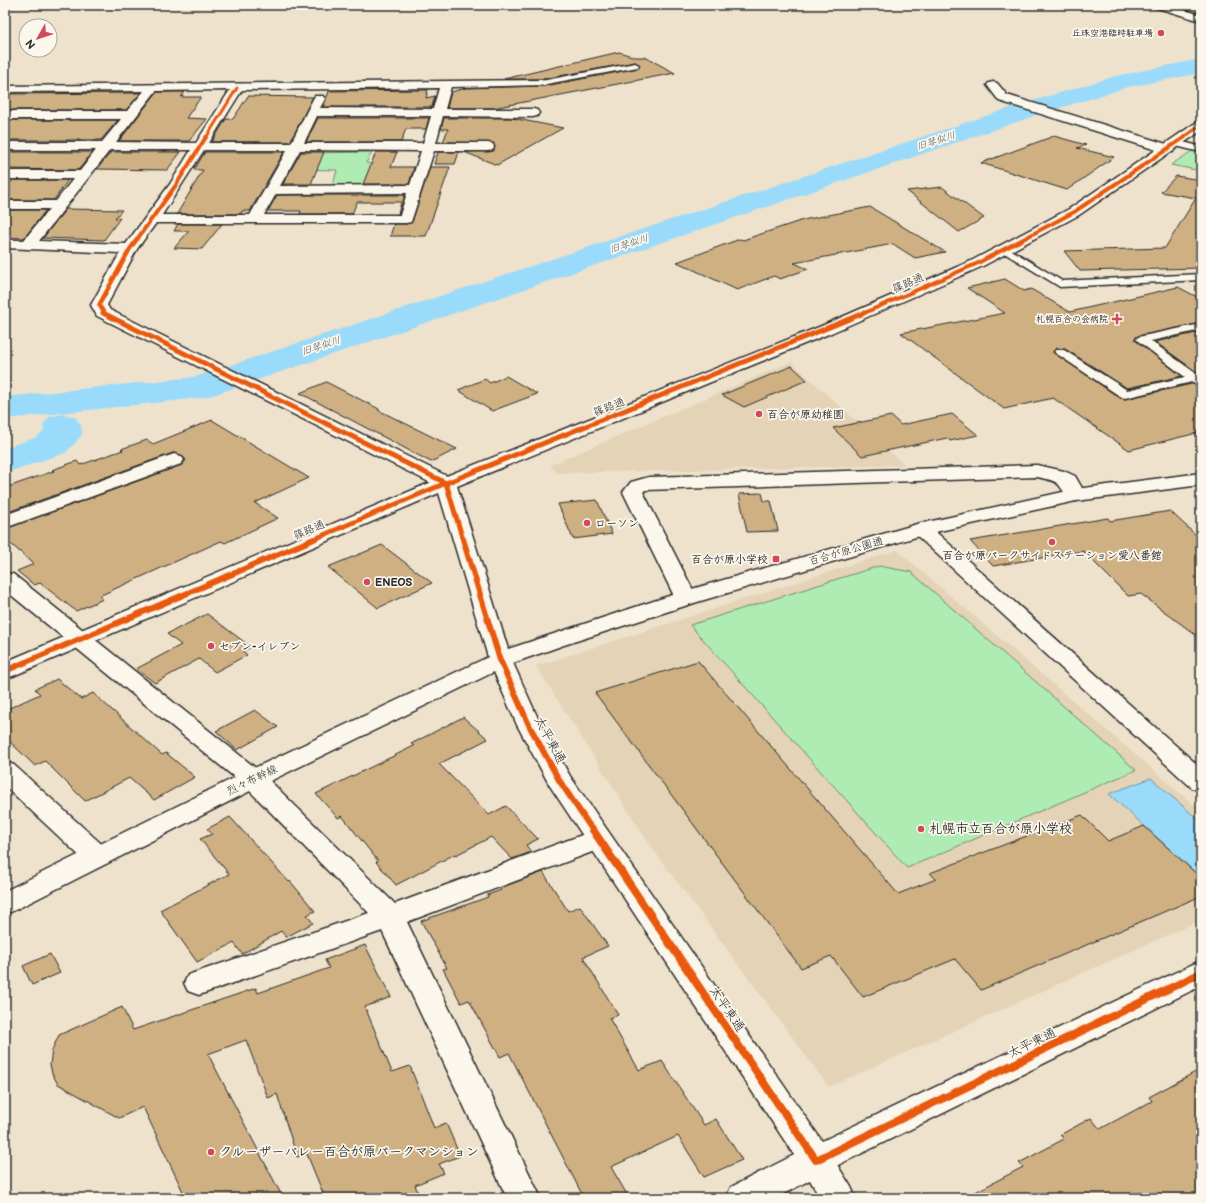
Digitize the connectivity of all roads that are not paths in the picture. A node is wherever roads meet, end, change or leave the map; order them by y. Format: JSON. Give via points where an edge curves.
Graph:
{"nodes":[{"id":1,"x":1158,"y":5,"type":"edge"},
{"id":2,"x":1201,"y":18,"type":"edge"},
{"id":3,"x":635,"y":65,"type":"dead end"},
{"id":4,"x":541,"y":83,"type":"joint"},
{"id":5,"x":446,"y":85,"type":"junction"},
{"id":6,"x":993,"y":86,"type":"dead end"},
{"id":7,"x":325,"y":87,"type":"junction"},
{"id":8,"x":152,"y":88,"type":"junction"},
{"id":9,"x":237,"y":88,"type":"junction"},
{"id":10,"x":5,"y":89,"type":"edge"},
{"id":11,"x":313,"y":112,"type":"junction"},
{"id":12,"x":438,"y":113,"type":"junction"},
{"id":13,"x":533,"y":113,"type":"dead end"},
{"id":14,"x":5,"y":115,"type":"edge"},
{"id":15,"x":130,"y":115,"type":"junction"},
{"id":16,"x":1201,"y":125,"type":"edge"},
{"id":17,"x":5,"y":146,"type":"edge"},
{"id":18,"x":105,"y":146,"type":"junction"},
{"id":19,"x":200,"y":146,"type":"junction"},
{"id":20,"x":296,"y":146,"type":"junction"},
{"id":21,"x":429,"y":146,"type":"junction"},
{"id":22,"x":1171,"y":146,"type":"junction"},
{"id":23,"x":488,"y":147,"type":"dead end"},
{"id":24,"x":1196,"y":148,"type":"dead end"},
{"id":25,"x":5,"y":175,"type":"edge"},
{"id":26,"x":82,"y":175,"type":"junction"},
{"id":27,"x":415,"y":189,"type":"junction"},
{"id":28,"x":272,"y":190,"type":"junction"},
{"id":29,"x":5,"y":205,"type":"edge"},
{"id":30,"x":59,"y":205,"type":"junction"},
{"id":31,"x":151,"y":219,"type":"junction"},
{"id":32,"x":255,"y":220,"type":"junction"},
{"id":33,"x":17,"y":245,"type":"edge"},
{"id":34,"x":130,"y":248,"type":"junction"},
{"id":35,"x":1005,"y":249,"type":"junction"},
{"id":36,"x":5,"y":260,"type":"edge"},
{"id":37,"x":1201,"y":277,"type":"edge"},
{"id":38,"x":1201,"y":327,"type":"edge"},
{"id":39,"x":1060,"y":352,"type":"dead end"},
{"id":40,"x":1198,"y":380,"type":"edge"},
{"id":41,"x":174,"y":460,"type":"dead end"},
{"id":42,"x":1201,"y":479,"type":"edge"},
{"id":43,"x":446,"y":483,"type":"junction"},
{"id":44,"x":1076,"y":495,"type":"junction"},
{"id":45,"x":5,"y":522,"type":"edge"},
{"id":46,"x":921,"y":529,"type":"junction"},
{"id":47,"x":5,"y":579,"type":"edge"},
{"id":48,"x":686,"y":598,"type":"junction"},
{"id":49,"x":78,"y":638,"type":"junction"},
{"id":50,"x":500,"y":660,"type":"junction"},
{"id":51,"x":5,"y":670,"type":"edge"},
{"id":52,"x":5,"y":771,"type":"edge"},
{"id":53,"x":253,"y":779,"type":"junction"},
{"id":54,"x":1201,"y":782,"type":"edge"},
{"id":55,"x":599,"y":839,"type":"junction"},
{"id":56,"x":97,"y":856,"type":"junction"},
{"id":57,"x":5,"y":903,"type":"edge"},
{"id":58,"x":390,"y":917,"type":"junction"},
{"id":59,"x":1201,"y":973,"type":"edge"},
{"id":60,"x":199,"y":983,"type":"dead end"},
{"id":61,"x":816,"y":1160,"type":"junction"},
{"id":62,"x":524,"y":1198,"type":"edge"},
{"id":63,"x":743,"y":1198,"type":"edge"},
{"id":64,"x":839,"y":1198,"type":"edge"}],
"edges":[{"from":1,"to":2,"type":"street"},
{"from":3,"to":4,"type":"lane"},
{"from":4,"to":5,"type":"street"},
{"from":5,"to":7,"type":"street"},
{"from":5,"to":12,"type":"street"},
{"from":6,"to":22,"type":"street","via":[[1003,98]]},
{"from":7,"to":9,"type":"street"},
{"from":7,"to":11,"type":"street"},
{"from":8,"to":9,"type":"street"},
{"from":8,"to":10,"type":"street"},
{"from":8,"to":15,"type":"street"},
{"from":9,"to":19,"type":"street"},
{"from":11,"to":12,"type":"street"},
{"from":11,"to":20,"type":"street"},
{"from":12,"to":13,"type":"street"},
{"from":12,"to":21,"type":"street"},
{"from":14,"to":15,"type":"street"},
{"from":15,"to":18,"type":"street"},
{"from":16,"to":22,"type":"street","name":"篠路通"},
{"from":17,"to":18,"type":"street"},
{"from":18,"to":19,"type":"street"},
{"from":18,"to":26,"type":"street"},
{"from":19,"to":20,"type":"street"},
{"from":19,"to":31,"type":"street"},
{"from":20,"to":21,"type":"street"},
{"from":20,"to":28,"type":"street"},
{"from":21,"to":23,"type":"street"},
{"from":21,"to":27,"type":"street"},
{"from":22,"to":24,"type":"lane"},
{"from":22,"to":35,"type":"street","name":"篠路通","via":[[1074,212]]},
{"from":25,"to":26,"type":"street"},
{"from":26,"to":30,"type":"street"},
{"from":27,"to":28,"type":"street"},
{"from":27,"to":32,"type":"street","via":[[406,220]]},
{"from":28,"to":32,"type":"street"},
{"from":29,"to":30,"type":"street"},
{"from":30,"to":33,"type":"street"},
{"from":31,"to":32,"type":"street"},
{"from":31,"to":34,"type":"street"},
{"from":33,"to":34,"type":"street"},
{"from":33,"to":36,"type":"street"},
{"from":34,"to":43,"type":"street","via":[[99,305],[103,313]]},
{"from":35,"to":37,"type":"lane","via":[[1060,284]]},
{"from":35,"to":43,"type":"street","name":"篠路通","via":[[825,330]]},
{"from":38,"to":40,"type":"lane","via":[[1142,340]]},
{"from":39,"to":40,"type":"lane","via":[[1125,394]]},
{"from":41,"to":45,"type":"street"},
{"from":42,"to":44,"type":"street","name":"百合が原公園通"},
{"from":43,"to":49,"type":"street","name":"篠路通"},
{"from":43,"to":50,"type":"street","name":"太平東通"},
{"from":44,"to":46,"type":"street","name":"百合が原公園通"},
{"from":44,"to":48,"type":"street","via":[[1068,480],[1037,471],[649,483],[638,486],[632,492]]},
{"from":46,"to":48,"type":"street","name":"百合が原公園通"},
{"from":46,"to":54,"type":"street"},
{"from":47,"to":49,"type":"street"},
{"from":48,"to":50,"type":"street","name":"百合が原公園通"},
{"from":49,"to":51,"type":"street","name":"篠路通"},
{"from":49,"to":53,"type":"street"},
{"from":50,"to":53,"type":"street","name":"烈々布幹線"},
{"from":50,"to":55,"type":"street","name":"太平東通","via":[[529,725],[555,773]]},
{"from":52,"to":56,"type":"street"},
{"from":53,"to":56,"type":"street","name":"烈々布幹線"},
{"from":53,"to":58,"type":"street"},
{"from":55,"to":58,"type":"street"},
{"from":55,"to":61,"type":"street","name":"太平東通"},
{"from":56,"to":57,"type":"street","name":"烈々布幹線"},
{"from":58,"to":60,"type":"street"},
{"from":58,"to":62,"type":"street"},
{"from":59,"to":61,"type":"street","name":"太平東通"},
{"from":61,"to":63,"type":"street"},
{"from":61,"to":64,"type":"street"}]}
